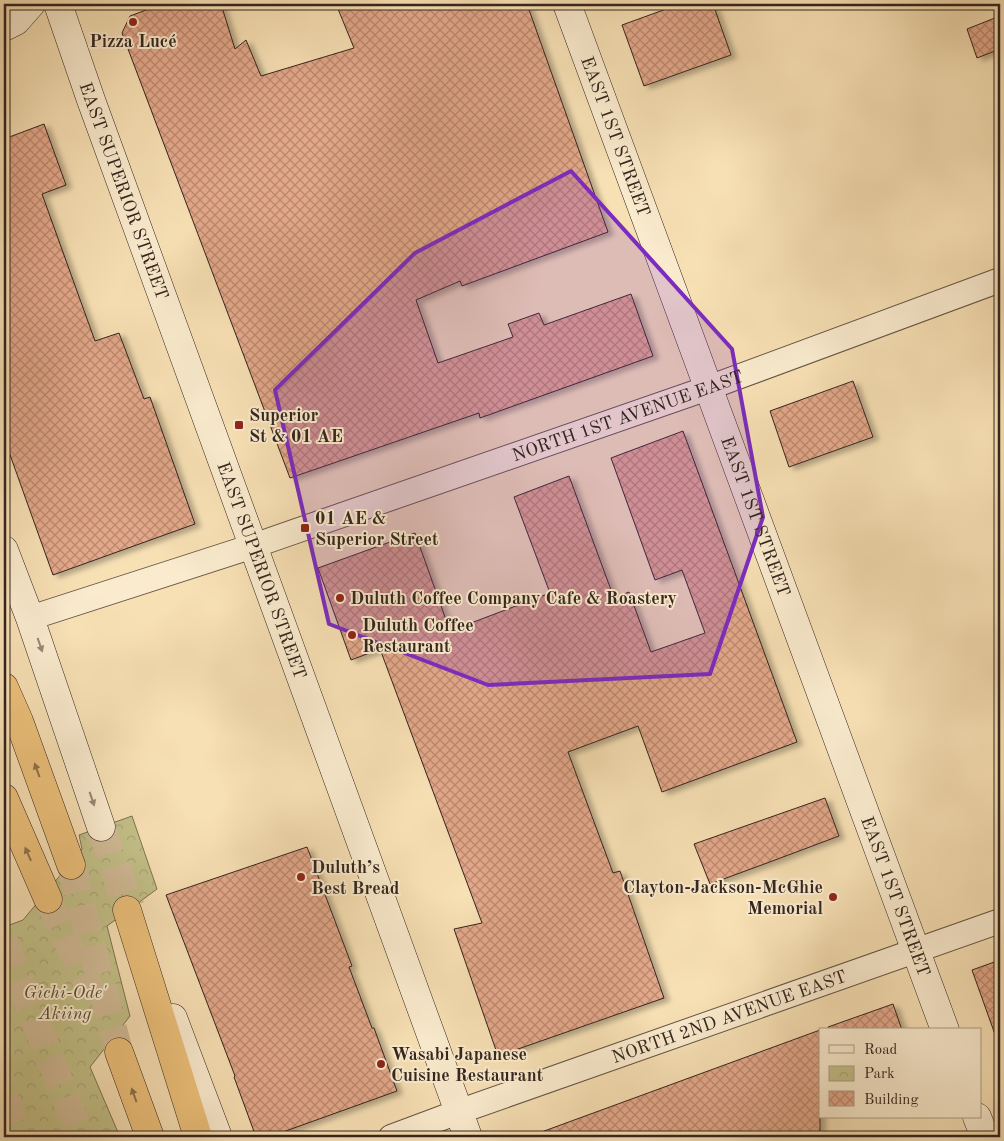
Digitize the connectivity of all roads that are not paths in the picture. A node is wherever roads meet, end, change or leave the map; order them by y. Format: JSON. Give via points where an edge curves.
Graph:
{"nodes":[{"id":1,"x":31,"y":4,"type":"edge"},
{"id":2,"x":58,"y":4,"type":"edge"},
{"id":3,"x":567,"y":4,"type":"edge"},
{"id":4,"x":4,"y":27,"type":"edge"},
{"id":5,"x":1000,"y":280,"type":"edge"},
{"id":6,"x":708,"y":388,"type":"junction"},
{"id":7,"x":253,"y":546,"type":"junction"},
{"id":8,"x":4,"y":550,"type":"edge"},
{"id":9,"x":30,"y":618,"type":"junction"},
{"id":10,"x":4,"y":687,"type":"edge"},
{"id":11,"x":4,"y":798,"type":"edge"},
{"id":12,"x":101,"y":827,"type":"dead end"},
{"id":13,"x":71,"y":865,"type":"tunnel mouth"},
{"id":14,"x":48,"y":899,"type":"tunnel mouth"},
{"id":15,"x":129,"y":909,"type":"joint"},
{"id":16,"x":1000,"y":921,"type":"edge"},
{"id":17,"x":916,"y":951,"type":"junction"},
{"id":18,"x":944,"y":1028,"type":"edge"},
{"id":19,"x":119,"y":1052,"type":"tunnel mouth"},
{"id":20,"x":458,"y":1112,"type":"junction"},
{"id":21,"x":977,"y":1118,"type":"edge"},
{"id":22,"x":150,"y":1137,"type":"edge"},
{"id":23,"x":198,"y":1137,"type":"edge"},
{"id":24,"x":218,"y":1137,"type":"edge"},
{"id":25,"x":391,"y":1137,"type":"edge"},
{"id":26,"x":468,"y":1137,"type":"edge"},
{"id":27,"x":985,"y":1137,"type":"edge"}],
"edges":[{"from":1,"to":4,"type":"street","via":[[16,21]]},
{"from":2,"to":7,"type":"street","name":"EAST SUPERIOR STREET"},
{"from":3,"to":6,"type":"street","name":"EAST 1ST STREET"},
{"from":5,"to":6,"type":"street","name":"NORTH 1ST AVENUE EAST"},
{"from":6,"to":7,"type":"street","name":"NORTH 1ST AVENUE EAST"},
{"from":6,"to":17,"type":"street","name":"EAST 1ST STREET"},
{"from":7,"to":9,"type":"street","name":"NORTH 1ST AVENUE EAST"},
{"from":7,"to":20,"type":"street","name":"EAST SUPERIOR STREET"},
{"from":8,"to":9,"type":"street"},
{"from":9,"to":12,"type":"street","one_way":true},
{"from":13,"to":10,"type":"highway","one_way":true},
{"from":14,"to":11,"type":"highway","one_way":true},
{"from":15,"to":23,"type":"highway"},
{"from":15,"to":24,"type":"street"},
{"from":16,"to":17,"type":"street","name":"NORTH 2ND AVENUE EAST"},
{"from":17,"to":18,"type":"street","name":"EAST 1ST STREET"},
{"from":17,"to":20,"type":"street","name":"NORTH 2ND AVENUE EAST"},
{"from":22,"to":19,"type":"highway","one_way":true},
{"from":20,"to":25,"type":"street","name":"NORTH 2ND AVENUE EAST"},
{"from":20,"to":26,"type":"street","name":"EAST SUPERIOR STREET"},
{"from":21,"to":27,"type":"street"}]}
